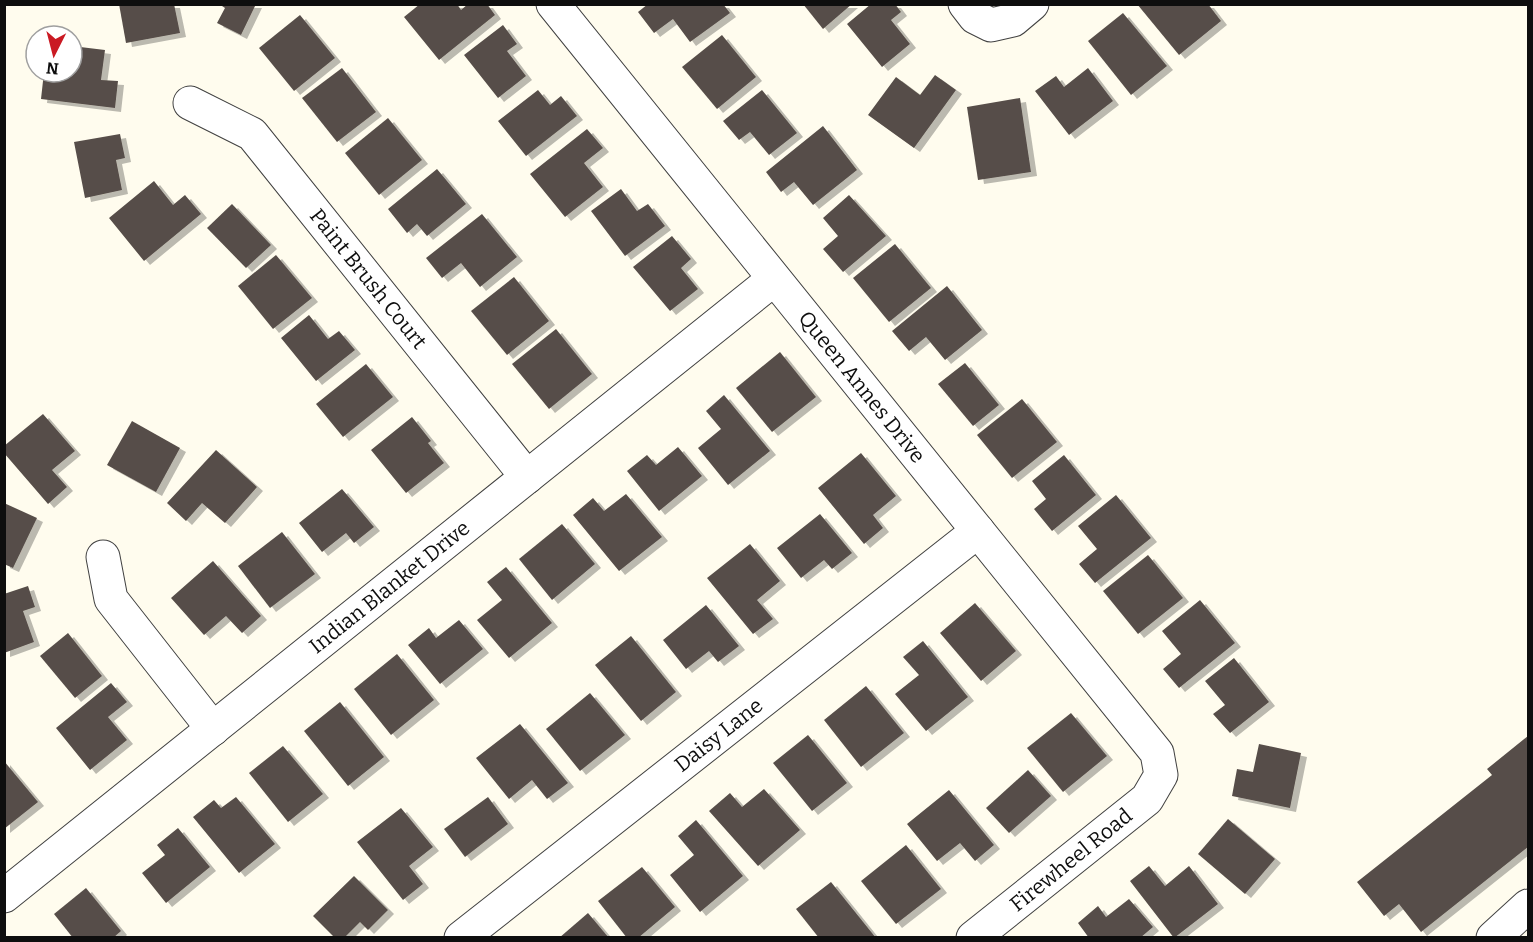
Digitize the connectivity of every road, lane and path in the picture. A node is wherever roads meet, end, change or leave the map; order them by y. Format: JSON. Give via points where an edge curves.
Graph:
{"nodes":[{"id":1,"x":553,"y":4,"type":"edge"},
{"id":2,"x":965,"y":4,"type":"edge"},
{"id":3,"x":1032,"y":4,"type":"edge"},
{"id":4,"x":190,"y":103,"type":"dead end"},
{"id":5,"x":774,"y":279,"type":"junction"},
{"id":6,"x":527,"y":477,"type":"junction"},
{"id":7,"x":978,"y":531,"type":"junction"},
{"id":8,"x":104,"y":556,"type":"dead end"},
{"id":9,"x":213,"y":729,"type":"junction"},
{"id":10,"x":1161,"y":775,"type":"joint"},
{"id":11,"x":4,"y":896,"type":"edge"},
{"id":12,"x":1528,"y":906,"type":"edge"},
{"id":13,"x":461,"y":938,"type":"edge"},
{"id":14,"x":973,"y":938,"type":"edge"},
{"id":15,"x":1492,"y":938,"type":"edge"}],
"edges":[{"from":1,"to":5,"type":"street","name":"Queen Annes Drive"},
{"from":2,"to":3,"type":"street","via":[[975,17],[991,25],[1013,20]]},
{"from":4,"to":6,"type":"street","name":"Paint Brush Court","via":[[252,134]]},
{"from":5,"to":6,"type":"street","name":"Indian Blanket Drive"},
{"from":5,"to":7,"type":"street","name":"Queen Annes Drive"},
{"from":6,"to":9,"type":"street","name":"Indian Blanket Drive"},
{"from":7,"to":10,"type":"street","name":"Queen Annes Drive","via":[[1157,753]]},
{"from":7,"to":13,"type":"street","name":"Daisy Lane"},
{"from":8,"to":9,"type":"street","via":[[111,599]]},
{"from":9,"to":11,"type":"street","name":"Indian Blanket Drive"},
{"from":10,"to":14,"type":"street","name":"Firewheel Road","via":[[1147,799]]},
{"from":12,"to":15,"type":"street"}]}
